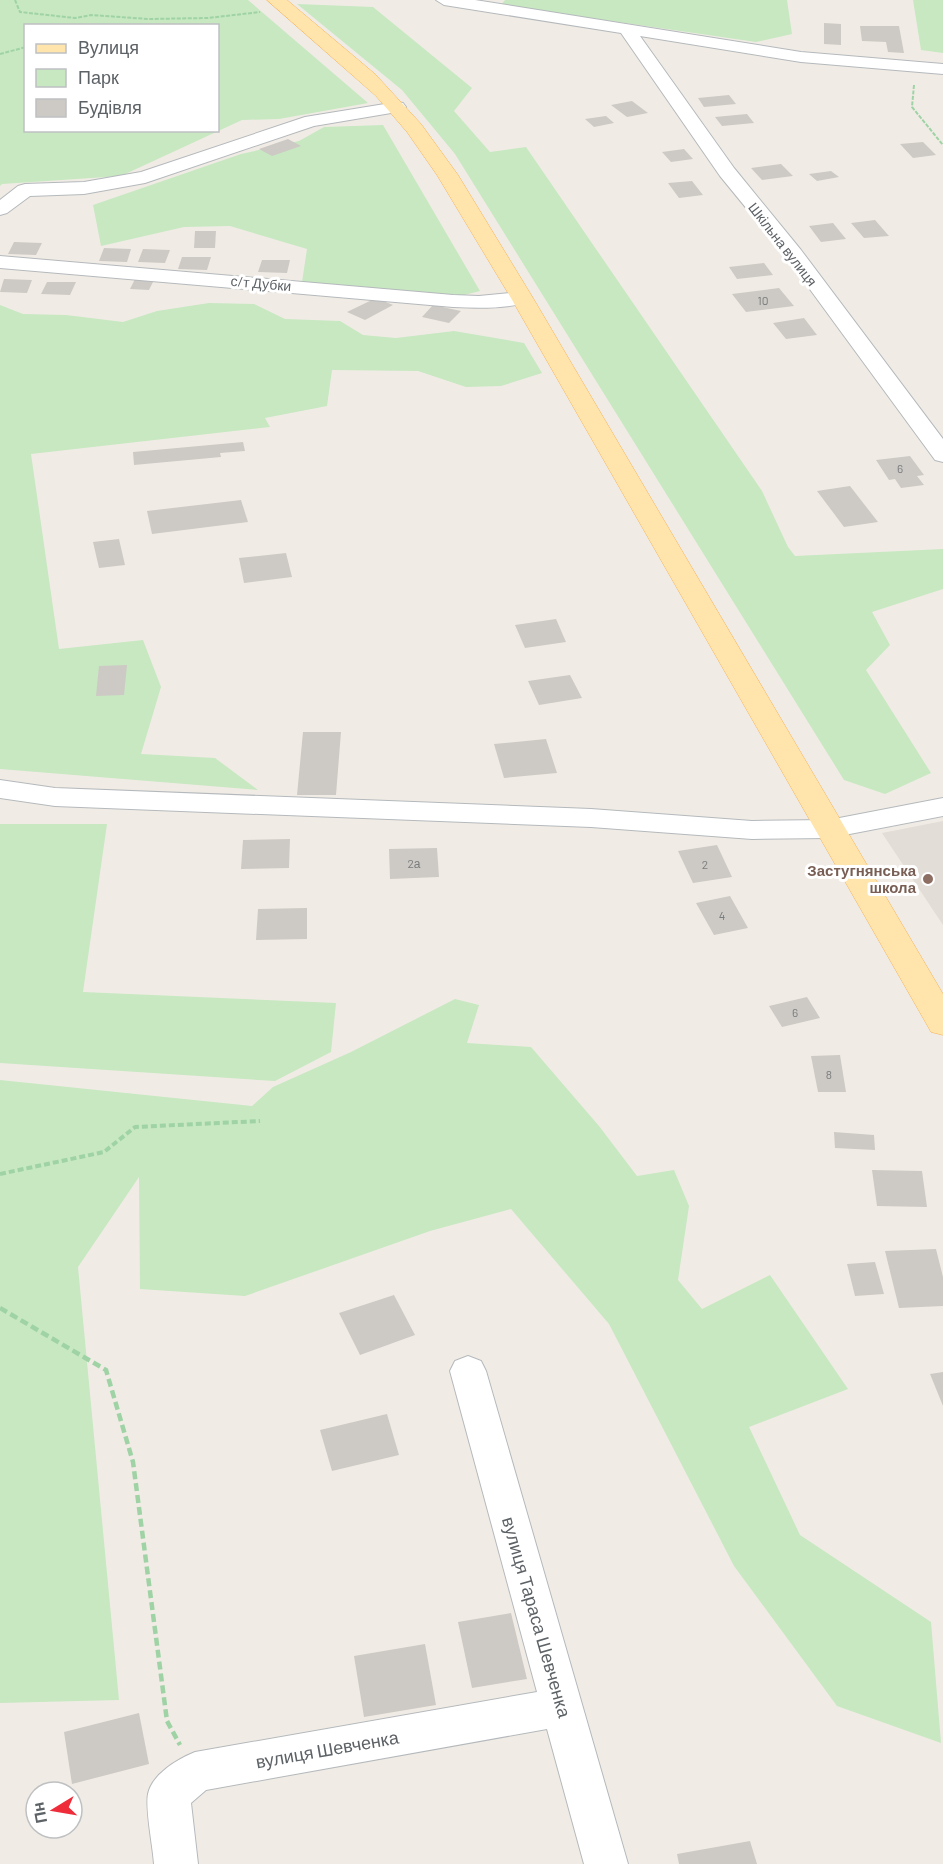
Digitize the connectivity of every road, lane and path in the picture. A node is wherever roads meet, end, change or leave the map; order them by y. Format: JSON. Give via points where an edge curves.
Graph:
{"nodes":[{"id":1,"x":15,"y":0,"type":"edge"},
{"id":2,"x":444,"y":0,"type":"edge"},
{"id":3,"x":282,"y":5,"type":"edge"},
{"id":4,"x":627,"y":29,"type":"junction"},
{"id":5,"x":24,"y":48,"type":"edge"},
{"id":6,"x":0,"y":54,"type":"edge"},
{"id":7,"x":915,"y":67,"type":"junction"},
{"id":8,"x":943,"y":69,"type":"edge"},
{"id":9,"x":397,"y":107,"type":"junction"},
{"id":10,"x":943,"y":145,"type":"edge"},
{"id":11,"x":0,"y":185,"type":"edge"},
{"id":12,"x":25,"y":190,"type":"junction"},
{"id":13,"x":0,"y":209,"type":"edge"},
{"id":14,"x":0,"y":262,"type":"edge"},
{"id":15,"x":522,"y":298,"type":"junction"},
{"id":16,"x":943,"y":455,"type":"edge"},
{"id":17,"x":0,"y":789,"type":"edge"},
{"id":18,"x":943,"y":807,"type":"edge"},
{"id":19,"x":829,"y":829,"type":"junction"},
{"id":20,"x":943,"y":1023,"type":"edge"},
{"id":21,"x":260,"y":1121,"type":"dead end"},
{"id":22,"x":0,"y":1174,"type":"edge"},
{"id":23,"x":0,"y":1308,"type":"edge"},
{"id":24,"x":468,"y":1371,"type":"dead end"},
{"id":25,"x":562,"y":1707,"type":"junction"},
{"id":26,"x":195,"y":1772,"type":"junction"},
{"id":27,"x":176,"y":1864,"type":"edge"},
{"id":28,"x":606,"y":1864,"type":"edge"}],
"edges":[{"from":1,"to":3,"type":"path","via":[[20,12],[75,18],[208,18]]},
{"from":2,"to":4,"type":"street"},
{"from":3,"to":9,"type":"main road","via":[[367,76]]},
{"from":4,"to":7,"type":"street","via":[[801,57]]},
{"from":4,"to":16,"type":"street","name":"Шкільна вулиця","via":[[727,172],[794,254]]},
{"from":5,"to":6,"type":"path"},
{"from":7,"to":8,"type":"street"},
{"from":7,"to":10,"type":"path","via":[[912,107]]},
{"from":9,"to":12,"type":"street","via":[[311,121],[145,177],[84,188]]},
{"from":9,"to":15,"type":"main road","via":[[427,145]]},
{"from":11,"to":12,"type":"street"},
{"from":12,"to":13,"type":"street"},
{"from":14,"to":15,"type":"street","name":"с/т Дубки","via":[[479,302]]},
{"from":15,"to":19,"type":"main road"},
{"from":17,"to":19,"type":"street","via":[[55,796],[591,818],[752,830]]},
{"from":18,"to":19,"type":"street"},
{"from":19,"to":20,"type":"main road"},
{"from":21,"to":22,"type":"path","via":[[135,1127],[104,1152]]},
{"from":23,"to":26,"type":"path","via":[[106,1370],[133,1462],[167,1721]]},
{"from":24,"to":25,"type":"street","name":"вулиця Тараса Шевченка"},
{"from":25,"to":26,"type":"street","name":"вулиця Шевченка"},
{"from":25,"to":28,"type":"street","name":"вулиця Тараса Шевченка"},
{"from":26,"to":27,"type":"street","via":[[169,1795]]}]}
